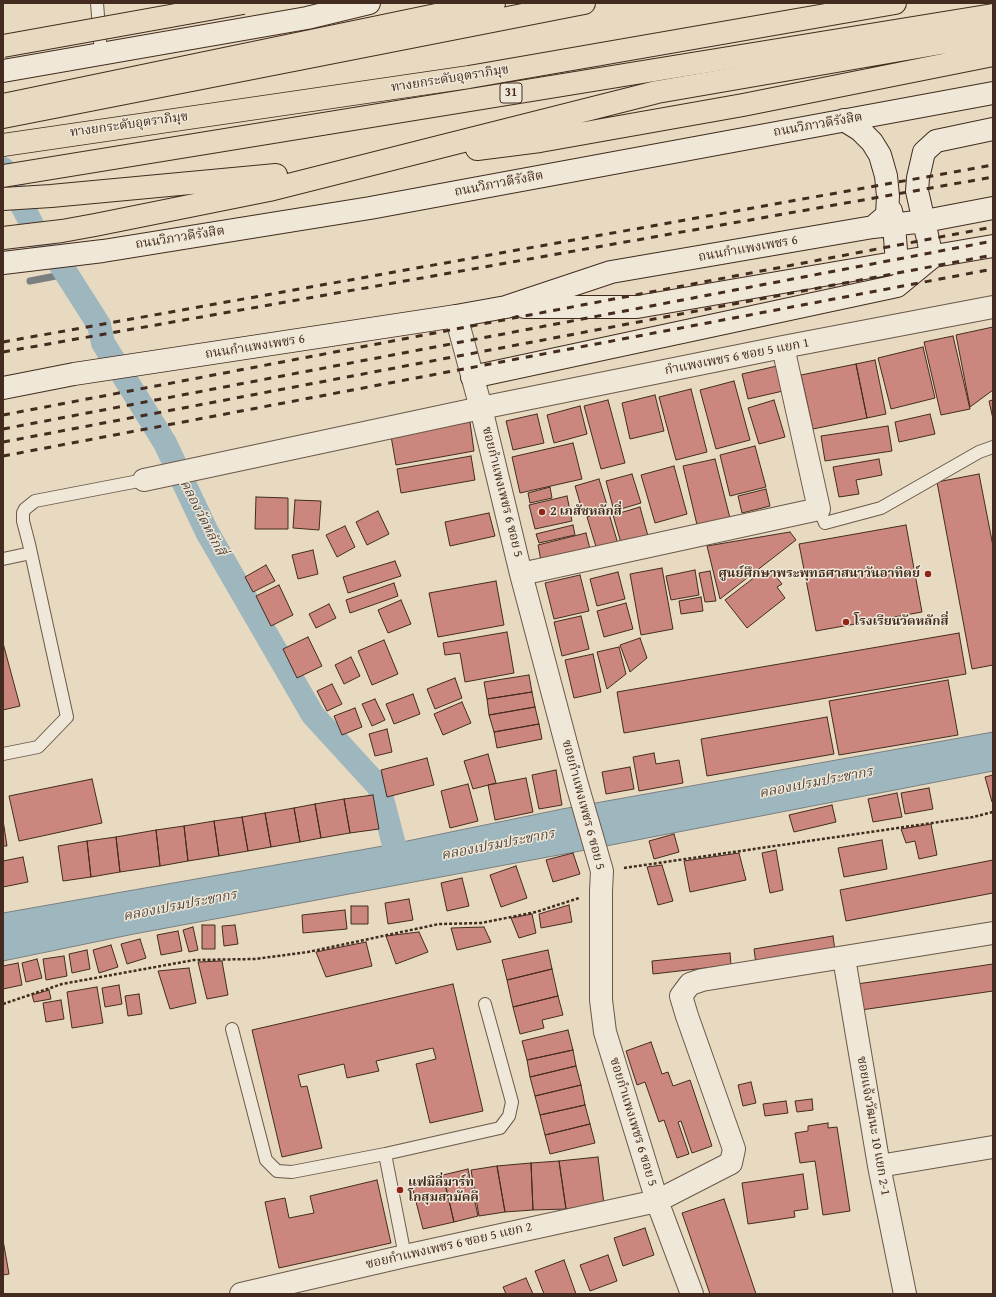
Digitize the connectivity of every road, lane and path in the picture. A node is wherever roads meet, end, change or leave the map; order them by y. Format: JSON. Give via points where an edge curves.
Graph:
{"nodes":[{"id":1,"x":97,"y":3,"type":"edge"},
{"id":2,"x":201,"y":3,"type":"edge"},
{"id":3,"x":243,"y":3,"type":"edge"},
{"id":4,"x":369,"y":3,"type":"edge"},
{"id":5,"x":494,"y":3,"type":"edge"},
{"id":6,"x":584,"y":3,"type":"edge"},
{"id":7,"x":895,"y":3,"type":"edge"},
{"id":8,"x":993,"y":15,"type":"edge"},
{"id":9,"x":993,"y":34,"type":"edge"},
{"id":10,"x":207,"y":36,"type":"junction"},
{"id":11,"x":3,"y":46,"type":"edge"},
{"id":12,"x":101,"y":54,"type":"junction"},
{"id":13,"x":993,"y":54,"type":"edge"},
{"id":14,"x":3,"y":71,"type":"edge"},
{"id":15,"x":993,"y":93,"type":"edge"},
{"id":16,"x":3,"y":105,"type":"edge"},
{"id":17,"x":3,"y":117,"type":"edge"},
{"id":18,"x":844,"y":120,"type":"junction"},
{"id":19,"x":993,"y":129,"type":"edge"},
{"id":20,"x":3,"y":145,"type":"edge"},
{"id":21,"x":3,"y":176,"type":"edge"},
{"id":22,"x":3,"y":199,"type":"edge"},
{"id":23,"x":993,"y":208,"type":"edge"},
{"id":24,"x":925,"y":221,"type":"junction"},
{"id":25,"x":884,"y":226,"type":"junction"},
{"id":26,"x":6,"y":238,"type":"edge"},
{"id":27,"x":993,"y":246,"type":"edge"},
{"id":28,"x":932,"y":257,"type":"junction"},
{"id":29,"x":3,"y":263,"type":"edge"},
{"id":30,"x":897,"y":263,"type":"junction"},
{"id":31,"x":506,"y":307,"type":"junction"},
{"id":32,"x":993,"y":307,"type":"edge"},
{"id":33,"x":456,"y":316,"type":"junction"},
{"id":34,"x":783,"y":347,"type":"junction"},
{"id":35,"x":472,"y":377,"type":"junction"},
{"id":36,"x":3,"y":388,"type":"edge"},
{"id":37,"x":481,"y":408,"type":"junction"},
{"id":38,"x":993,"y":448,"type":"edge"},
{"id":39,"x":144,"y":480,"type":"joint"},
{"id":40,"x":819,"y":509,"type":"junction"},
{"id":41,"x":31,"y":553,"type":"junction"},
{"id":42,"x":3,"y":559,"type":"edge"},
{"id":43,"x":522,"y":574,"type":"junction"},
{"id":44,"x":3,"y":754,"type":"edge"},
{"id":45,"x":993,"y":812,"type":"edge"},
{"id":46,"x":602,"y":881,"type":"junction"},
{"id":47,"x":993,"y":933,"type":"edge"},
{"id":48,"x":844,"y":958,"type":"junction"},
{"id":49,"x":3,"y":1004,"type":"edge"},
{"id":50,"x":485,"y":1004,"type":"dead end"},
{"id":51,"x":232,"y":1029,"type":"dead end"},
{"id":52,"x":993,"y":1147,"type":"edge"},
{"id":53,"x":385,"y":1154,"type":"junction"},
{"id":54,"x":879,"y":1166,"type":"junction"},
{"id":55,"x":657,"y":1200,"type":"junction"},
{"id":56,"x":405,"y":1256,"type":"junction"},
{"id":57,"x":241,"y":1294,"type":"edge"},
{"id":58,"x":692,"y":1294,"type":"edge"},
{"id":59,"x":905,"y":1294,"type":"edge"}],
"edges":[{"from":1,"to":12,"type":"lane"},
{"from":2,"to":10,"type":"lane"},
{"from":3,"to":11,"type":"highway","bridge":true},
{"from":4,"to":10,"type":"street","via":[[308,18]]},
{"from":5,"to":16,"type":"highway"},
{"from":6,"to":17,"type":"highway"},
{"from":7,"to":20,"type":"highway","name":"ทางยกระดับอุตราภิมุข","number":"31","via":[[469,77]]},
{"from":8,"to":21,"type":"highway","number":"31"},
{"from":9,"to":26,"type":"highway","via":[[657,92],[269,190],[62,231]]},
{"from":10,"to":12,"type":"street"},
{"from":12,"to":14,"type":"street"},
{"from":13,"to":22,"type":"highway","via":[[743,105],[540,141],[258,178]]},
{"from":15,"to":18,"type":"street","name":"ถนนวิภาวดีรังสิต"},
{"from":18,"to":25,"type":"street","via":[[860,130],[880,155],[888,196]]},
{"from":18,"to":29,"type":"street","name":"ถนนวิภาวดีรังสิต","via":[[370,208],[67,256]]},
{"from":19,"to":24,"type":"street","via":[[936,141],[924,152],[917,191]]},
{"from":23,"to":24,"type":"street","name":"ถนนกำแพงเพชร 6"},
{"from":24,"to":25,"type":"street","name":"ถนนกำแพงเพชร 6"},
{"from":24,"to":28,"type":"street"},
{"from":25,"to":30,"type":"street"},
{"from":25,"to":31,"type":"street","name":"ถนนกำแพงเพชร 6","via":[[611,272]]},
{"from":27,"to":28,"type":"street","name":"ถนนกำแพงเพชร 6"},
{"from":28,"to":30,"type":"street","name":"ถนนกำแพงเพชร 6"},
{"from":28,"to":35,"type":"street","via":[[897,286]]},
{"from":30,"to":31,"type":"street","name":"ถนนกำแพงเพชร 6","via":[[637,307]]},
{"from":31,"to":33,"type":"street","name":"ถนนกำแพงเพชร 6"},
{"from":32,"to":34,"type":"street","name":"กำแพงเพชร 6 ซอย 5 แยก 1"},
{"from":33,"to":35,"type":"street","name":"ซอยกำแพงเพชร 6 ซอย 5"},
{"from":33,"to":36,"type":"street","name":"ถนนกำแพงเพชร 6","via":[[74,374]]},
{"from":34,"to":37,"type":"street","name":"กำแพงเพชร 6 ซอย 5 แยก 1"},
{"from":34,"to":40,"type":"street"},
{"from":35,"to":37,"type":"street","name":"ซอยกำแพงเพชร 6 ซอย 5"},
{"from":37,"to":39,"type":"street","name":"กำแพงเพชร 6 ซอย 5 แยก 1"},
{"from":37,"to":43,"type":"street","name":"ซอยกำแพงเพชร 6 ซอย 5"},
{"from":38,"to":40,"type":"lane","via":[[979,452],[881,508],[825,523]]},
{"from":39,"to":41,"type":"lane","via":[[35,501],[23,513]]},
{"from":40,"to":43,"type":"street"},
{"from":41,"to":42,"type":"lane"},
{"from":41,"to":44,"type":"lane","via":[[67,717],[38,748]]},
{"from":43,"to":46,"type":"street","name":"ซอยกำแพงเพชร 6 ซอย 5"},
{"from":45,"to":46,"type":"path"},
{"from":46,"to":49,"type":"path","via":[[536,912],[481,923],[439,924],[308,952],[255,959],[194,960],[62,984]]},
{"from":46,"to":55,"type":"street","name":"ซอยกำแพงเพชร 6 ซอย 5","via":[[601,1000],[606,1032]]},
{"from":47,"to":48,"type":"street"},
{"from":48,"to":54,"type":"street","name":"ซอยแจ้งวัฒนะ 10 แยก 2-1"},
{"from":48,"to":55,"type":"street","name":"ซอยกำแพงเพชร 6 ซอย 5 แยก 2","via":[[690,984],[681,996],[734,1148],[731,1163]]},
{"from":50,"to":53,"type":"lane","via":[[512,1102],[509,1116],[500,1128]]},
{"from":51,"to":53,"type":"lane","via":[[266,1160],[277,1171],[292,1172]]},
{"from":52,"to":54,"type":"street"},
{"from":53,"to":56,"type":"lane"},
{"from":54,"to":59,"type":"street","name":"ซอยแจ้งวัฒนะ 10 แยก 2-1"},
{"from":55,"to":56,"type":"street","name":"ซอยกำแพงเพชร 6 ซอย 5 แยก 2"},
{"from":55,"to":58,"type":"street","name":"ซอยกำแพงเพชร 6 ซอย 5"},
{"from":56,"to":57,"type":"street","name":"ซอยกำแพงเพชร 6 ซอย 5 แยก 2"}]}
